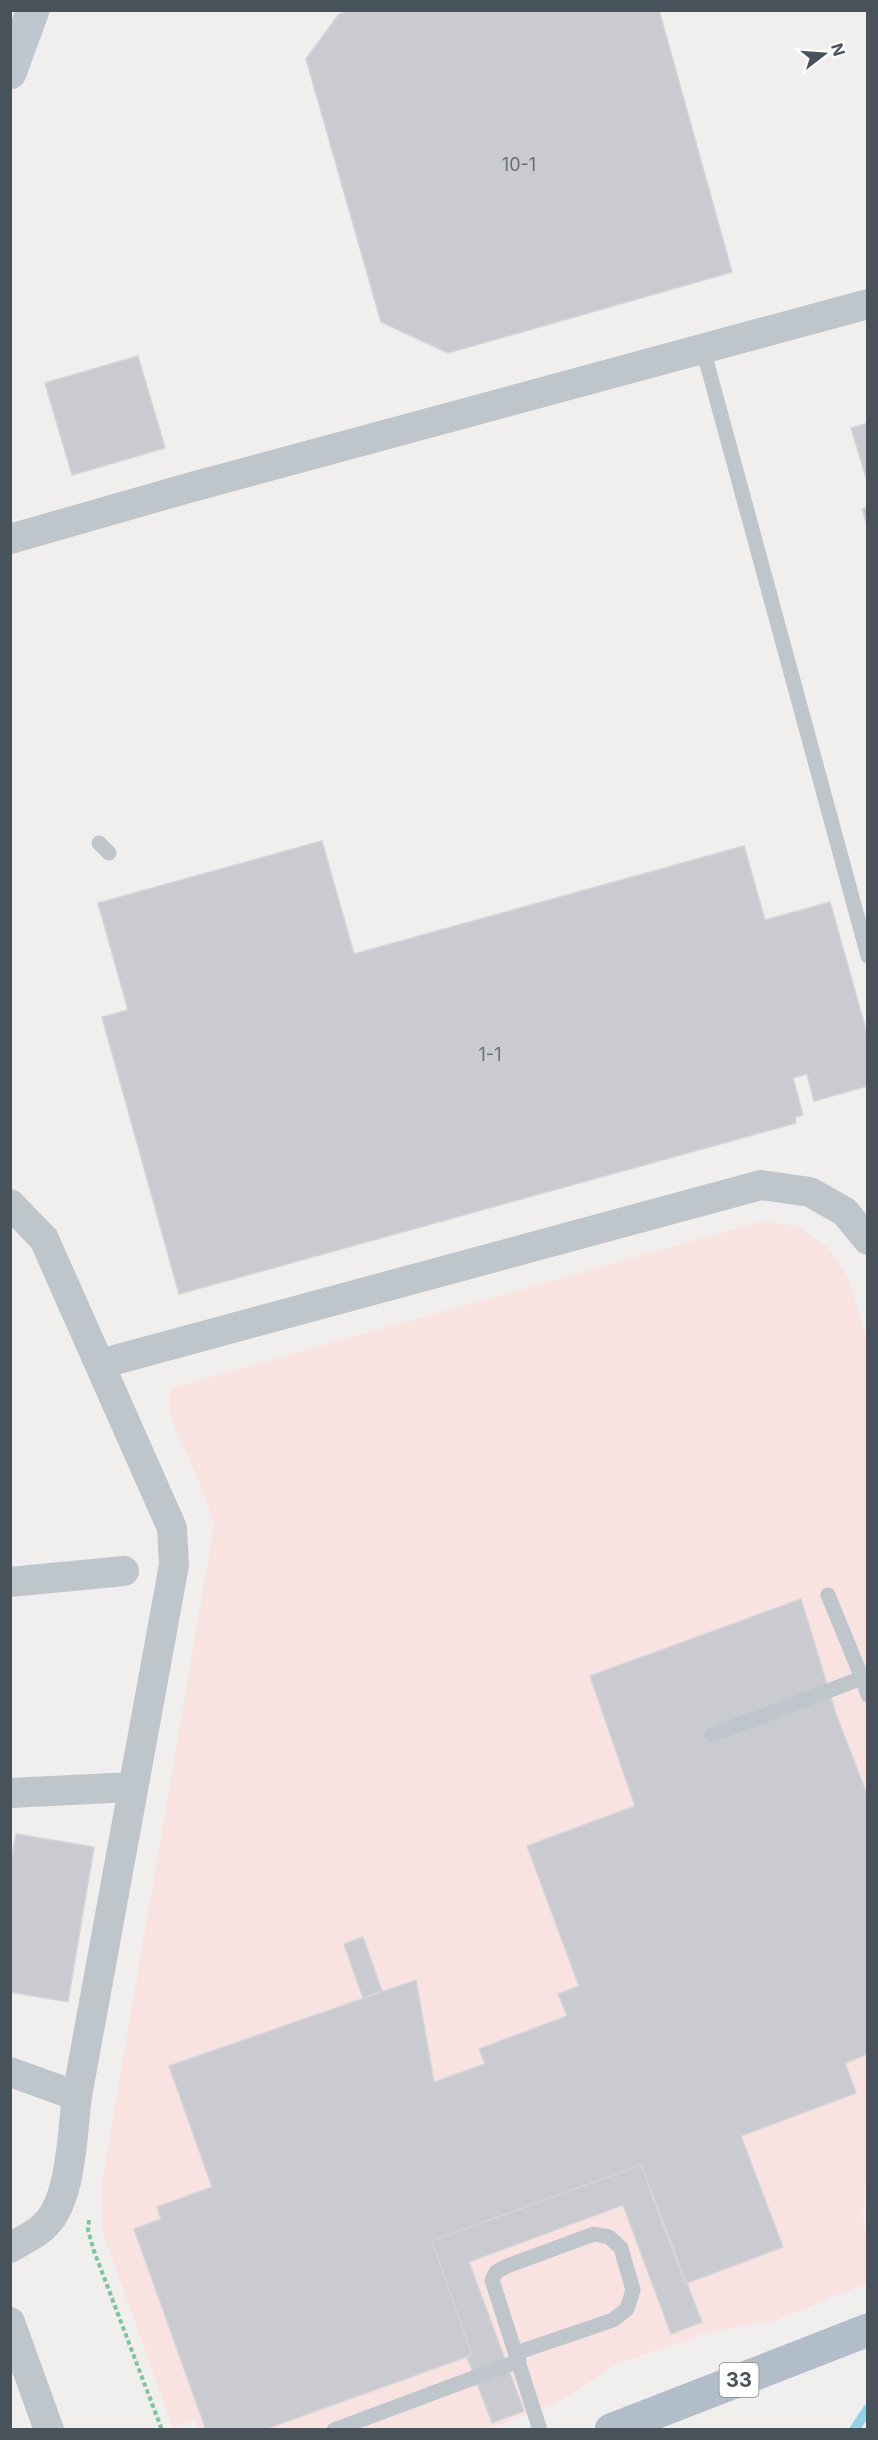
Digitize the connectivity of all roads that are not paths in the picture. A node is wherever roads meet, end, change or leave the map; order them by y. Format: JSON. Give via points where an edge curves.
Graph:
{"nodes":[{"id":1,"x":33,"y":10,"type":"edge"},
{"id":2,"x":10,"y":74,"type":"edge"},
{"id":3,"x":867,"y":304,"type":"edge"},
{"id":4,"x":703,"y":349,"type":"junction"},
{"id":5,"x":10,"y":539,"type":"edge"},
{"id":6,"x":867,"y":956,"type":"edge"},
{"id":7,"x":10,"y":1204,"type":"edge"},
{"id":8,"x":867,"y":1240,"type":"edge"},
{"id":9,"x":100,"y":1364,"type":"junction"},
{"id":10,"x":124,"y":1570,"type":"dead end"},
{"id":11,"x":10,"y":1582,"type":"edge"},
{"id":12,"x":828,"y":1595,"type":"dead end"},
{"id":13,"x":865,"y":1677,"type":"edge"},
{"id":14,"x":867,"y":1695,"type":"edge"},
{"id":15,"x":712,"y":1736,"type":"dead end"},
{"id":16,"x":132,"y":1787,"type":"junction"},
{"id":17,"x":10,"y":1793,"type":"edge"},
{"id":18,"x":10,"y":2072,"type":"edge"},
{"id":19,"x":77,"y":2096,"type":"junction"},
{"id":20,"x":10,"y":2248,"type":"edge"},
{"id":21,"x":10,"y":2322,"type":"edge"},
{"id":22,"x":867,"y":2330,"type":"edge"},
{"id":23,"x":517,"y":2357,"type":"junction"},
{"id":24,"x":49,"y":2430,"type":"edge"},
{"id":25,"x":334,"y":2430,"type":"edge"},
{"id":26,"x":540,"y":2430,"type":"edge"},
{"id":27,"x":611,"y":2430,"type":"edge"}],
"edges":[{"from":1,"to":2,"type":"main road"},
{"from":3,"to":4,"type":"street"},
{"from":4,"to":5,"type":"street"},
{"from":4,"to":6,"type":"lane"},
{"from":7,"to":9,"type":"street","via":[[44,1239]]},
{"from":8,"to":9,"type":"street","via":[[844,1212],[810,1192],[761,1185]]},
{"from":9,"to":16,"type":"street","via":[[172,1528],[174,1565]]},
{"from":10,"to":11,"type":"street"},
{"from":12,"to":13,"type":"lane"},
{"from":13,"to":14,"type":"lane"},
{"from":13,"to":15,"type":"lane"},
{"from":16,"to":17,"type":"street"},
{"from":16,"to":19,"type":"street"},
{"from":18,"to":19,"type":"street"},
{"from":19,"to":20,"type":"street","via":[[62,2198],[44,2227]]},
{"from":21,"to":24,"type":"street"},
{"from":22,"to":27,"type":"main road","number":"33"},
{"from":23,"to":23,"type":"lane","via":[[492,2280],[496,2272],[594,2234],[609,2237],[621,2248],[633,2290],[627,2309],[614,2320]]},
{"from":23,"to":25,"type":"lane"},
{"from":23,"to":26,"type":"lane"}]}
